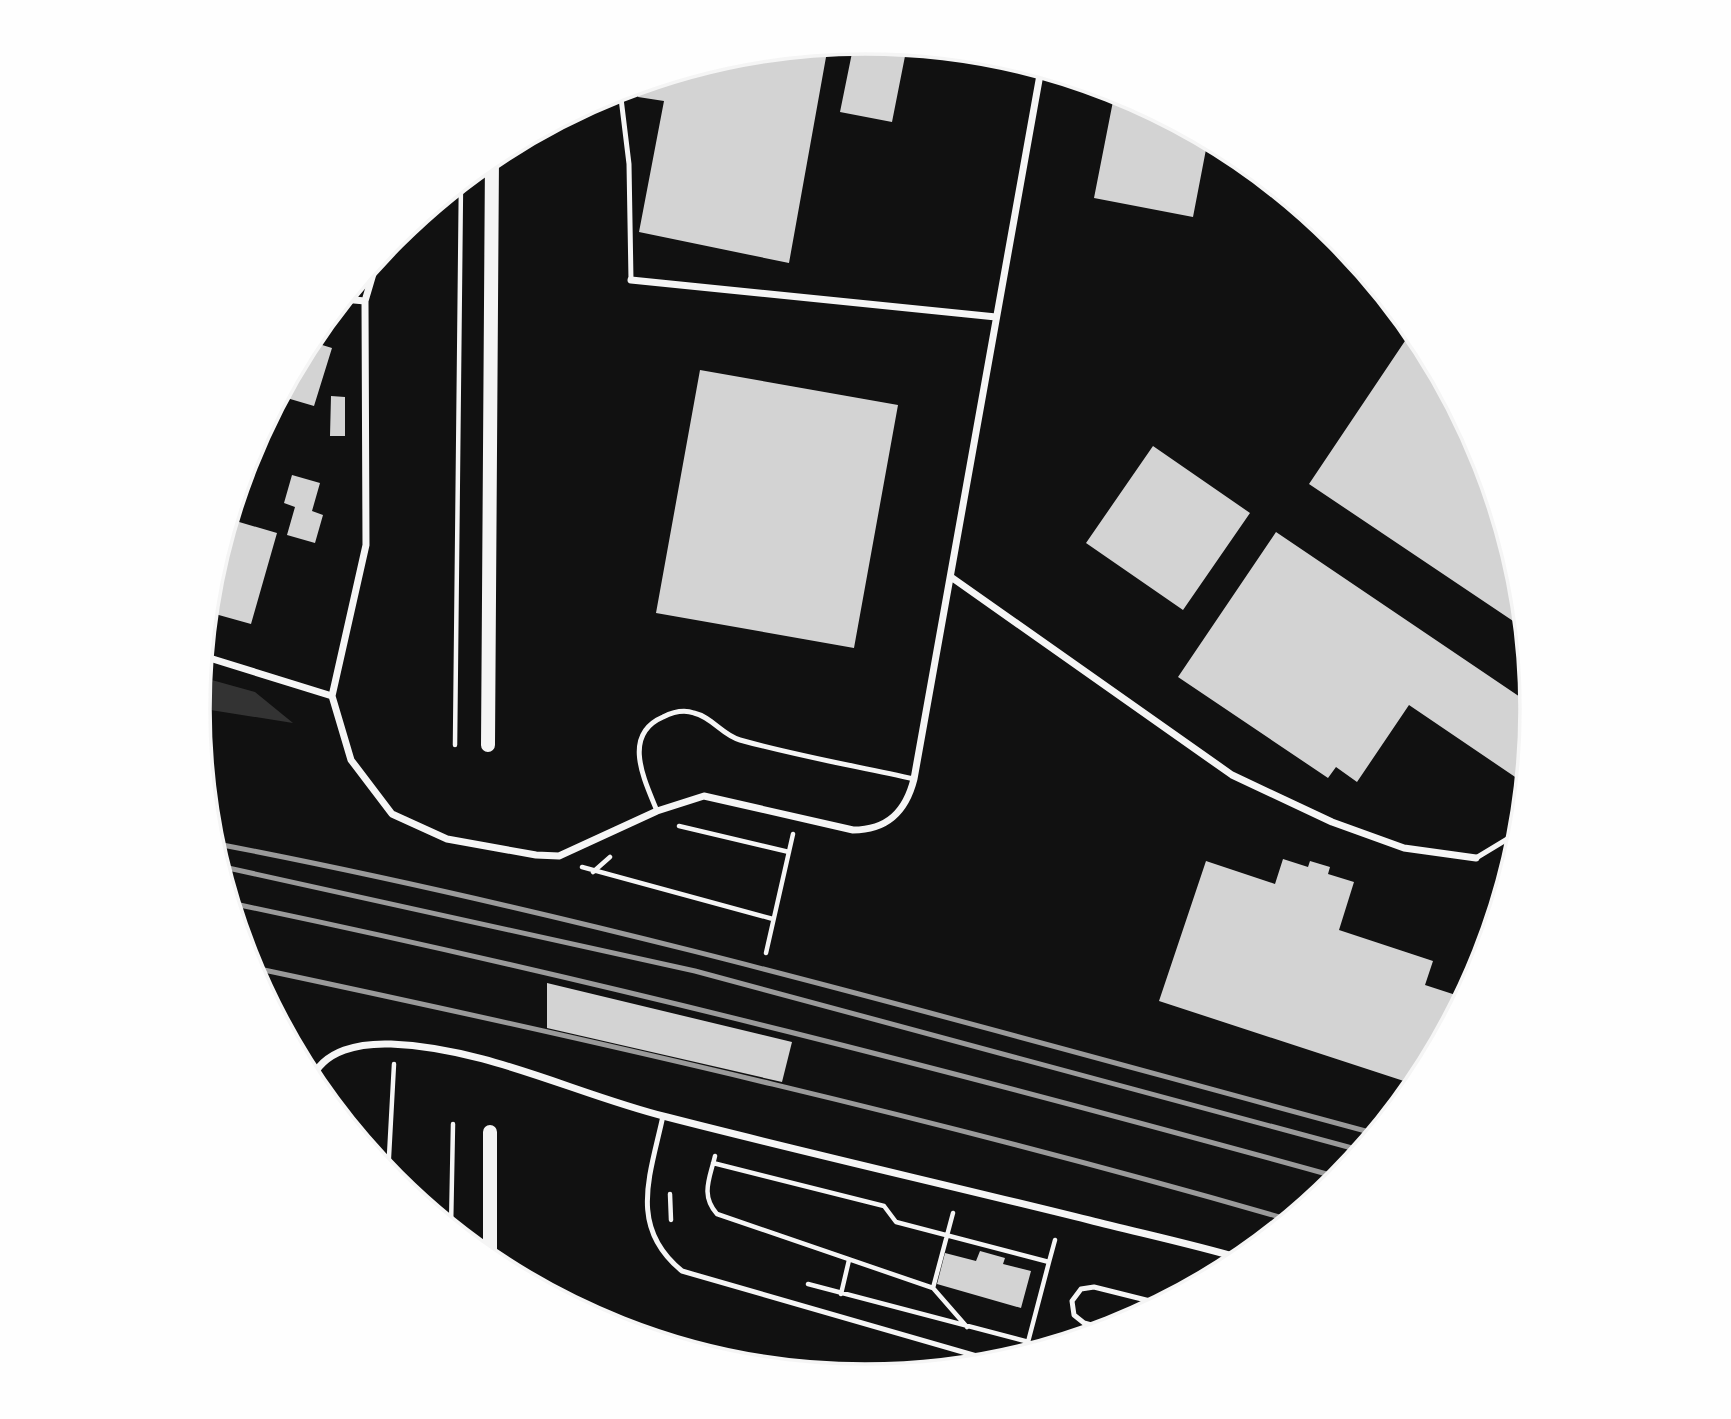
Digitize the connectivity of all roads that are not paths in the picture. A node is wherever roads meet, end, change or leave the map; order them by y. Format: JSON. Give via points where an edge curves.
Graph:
{"nodes":[{"id":1,"x":1039,"y":78,"type":"edge"},
{"id":2,"x":621,"y":102,"type":"edge"},
{"id":3,"x":492,"y":172,"type":"edge"},
{"id":4,"x":372,"y":279,"type":"edge"},
{"id":5,"x":631,"y":280,"type":"joint"},
{"id":6,"x":355,"y":300,"type":"edge"},
{"id":7,"x":365,"y":301,"type":"junction"},
{"id":8,"x":996,"y":317,"type":"junction"},
{"id":9,"x":951,"y":577,"type":"junction"},
{"id":10,"x":213,"y":659,"type":"edge"},
{"id":11,"x":332,"y":695,"type":"junction"},
{"id":12,"x":488,"y":745,"type":"dead end"},
{"id":13,"x":914,"y":779,"type":"junction"},
{"id":14,"x":657,"y":811,"type":"junction"},
{"id":15,"x":1508,"y":839,"type":"edge"},
{"id":16,"x":1476,"y":858,"type":"joint"},
{"id":17,"x":319,"y":1070,"type":"edge"},
{"id":18,"x":663,"y":1116,"type":"junction"},
{"id":19,"x":490,"y":1132,"type":"dead end"},
{"id":20,"x":490,"y":1246,"type":"edge"},
{"id":21,"x":1228,"y":1255,"type":"edge"},
{"id":22,"x":1148,"y":1300,"type":"edge"},
{"id":23,"x":1090,"y":1325,"type":"edge"},
{"id":24,"x":971,"y":1356,"type":"edge"}],
"edges":[{"from":1,"to":8,"type":"street"},
{"from":2,"to":5,"type":"lane","via":[[629,164]]},
{"from":3,"to":12,"type":"main road"},
{"from":4,"to":7,"type":"street"},
{"from":5,"to":8,"type":"street"},
{"from":6,"to":7,"type":"street"},
{"from":7,"to":11,"type":"street","via":[[366,544]]},
{"from":8,"to":9,"type":"street"},
{"from":9,"to":13,"type":"street"},
{"from":9,"to":16,"type":"street","via":[[1232,775],[1332,822],[1404,848]]},
{"from":10,"to":11,"type":"street"},
{"from":11,"to":14,"type":"street","via":[[351,760],[391,814],[447,839],[559,856]]},
{"from":13,"to":14,"type":"street","via":[[899,813],[870,830],[704,796]]},
{"from":13,"to":14,"type":"lane","via":[[737,739],[694,713],[676,711],[646,730],[638,747],[638,764]]},
{"from":15,"to":16,"type":"lane"},
{"from":17,"to":18,"type":"street","via":[[327,1058],[349,1047],[446,1050],[538,1074]]},
{"from":18,"to":21,"type":"street"},
{"from":18,"to":24,"type":"lane","via":[[647,1191],[649,1226],[663,1255],[682,1272]]},
{"from":19,"to":20,"type":"main road"},
{"from":22,"to":23,"type":"lane","via":[[1094,1287],[1080,1289],[1072,1301],[1074,1315]]}]}
